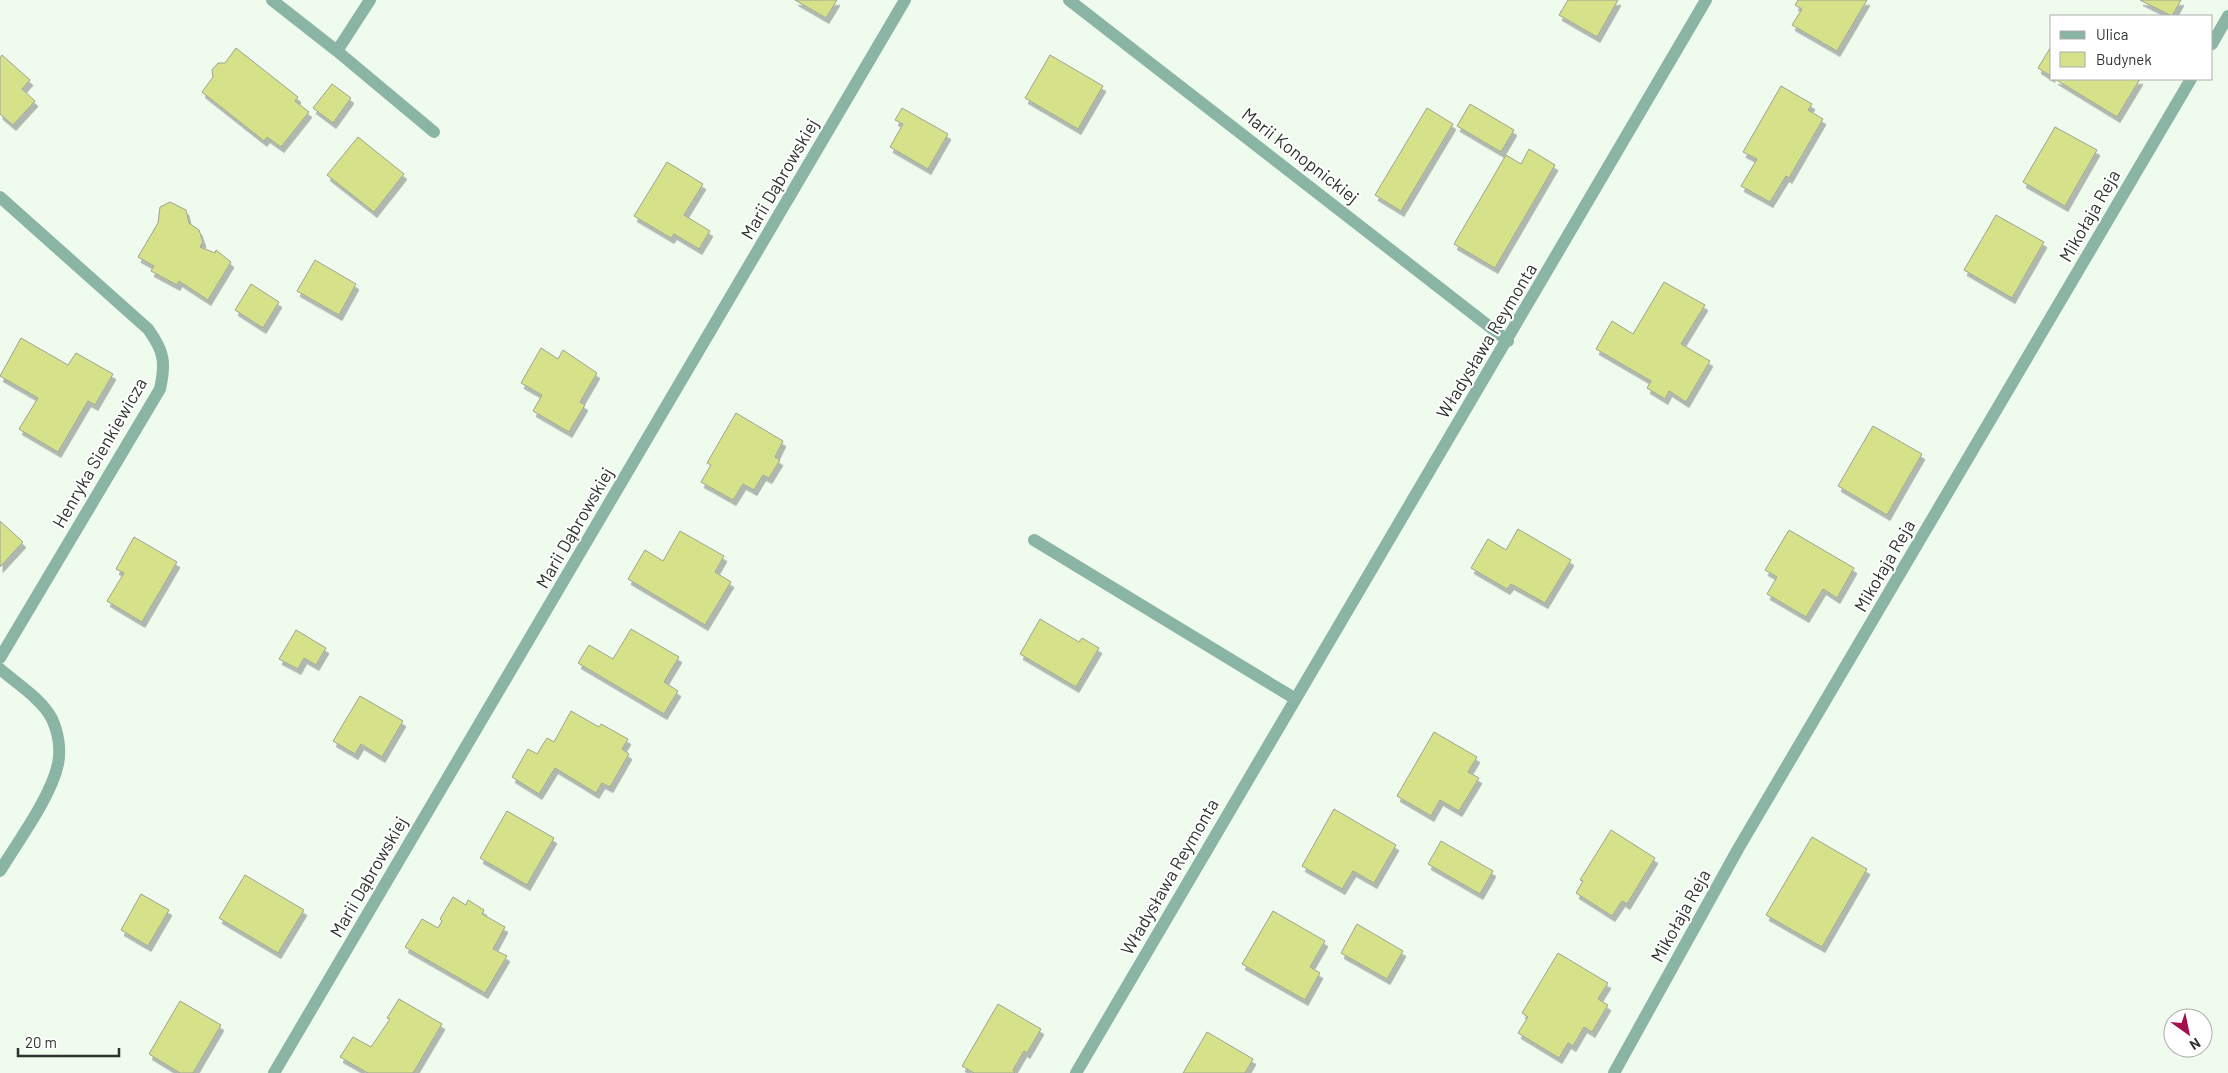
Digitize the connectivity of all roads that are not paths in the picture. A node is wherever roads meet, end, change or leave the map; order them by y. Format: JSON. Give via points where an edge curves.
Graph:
{"nodes":[{"id":1,"x":272,"y":0,"type":"edge"},
{"id":2,"x":370,"y":0,"type":"edge"},
{"id":3,"x":906,"y":0,"type":"edge"},
{"id":4,"x":1069,"y":0,"type":"edge"},
{"id":5,"x":1706,"y":0,"type":"edge"},
{"id":6,"x":2228,"y":16,"type":"edge"},
{"id":7,"x":2213,"y":42,"type":"edge"},
{"id":8,"x":338,"y":51,"type":"junction"},
{"id":9,"x":2190,"y":80,"type":"edge"},
{"id":10,"x":434,"y":132,"type":"dead end"},
{"id":11,"x":0,"y":198,"type":"edge"},
{"id":12,"x":1508,"y":341,"type":"junction"},
{"id":13,"x":1034,"y":540,"type":"dead end"},
{"id":14,"x":0,"y":658,"type":"edge"},
{"id":15,"x":0,"y":669,"type":"edge"},
{"id":16,"x":1294,"y":698,"type":"junction"},
{"id":17,"x":0,"y":871,"type":"edge"},
{"id":18,"x":274,"y":1073,"type":"edge"},
{"id":19,"x":1076,"y":1073,"type":"edge"},
{"id":20,"x":1614,"y":1073,"type":"edge"}],
"edges":[{"from":1,"to":8,"type":"street"},
{"from":2,"to":8,"type":"street"},
{"from":3,"to":18,"type":"street","name":"Marii Dąbrowskiej"},
{"from":4,"to":12,"type":"street","name":"Marii Konopnickiej"},
{"from":5,"to":12,"type":"street","name":"Władysława Reymonta"},
{"from":6,"to":7,"type":"street"},
{"from":8,"to":10,"type":"street"},
{"from":9,"to":20,"type":"street","name":"Mikołaja Reja","via":[[1743,841]]},
{"from":11,"to":14,"type":"street","name":"Henryka Sienkiewicza","via":[[148,329],[161,346],[165,368],[160,389]]},
{"from":12,"to":16,"type":"street","name":"Władysława Reymonta"},
{"from":13,"to":16,"type":"street"},
{"from":15,"to":17,"type":"street","via":[[51,718],[59,740],[58,763],[49,788]]},
{"from":16,"to":19,"type":"street","name":"Władysława Reymonta"}]}
